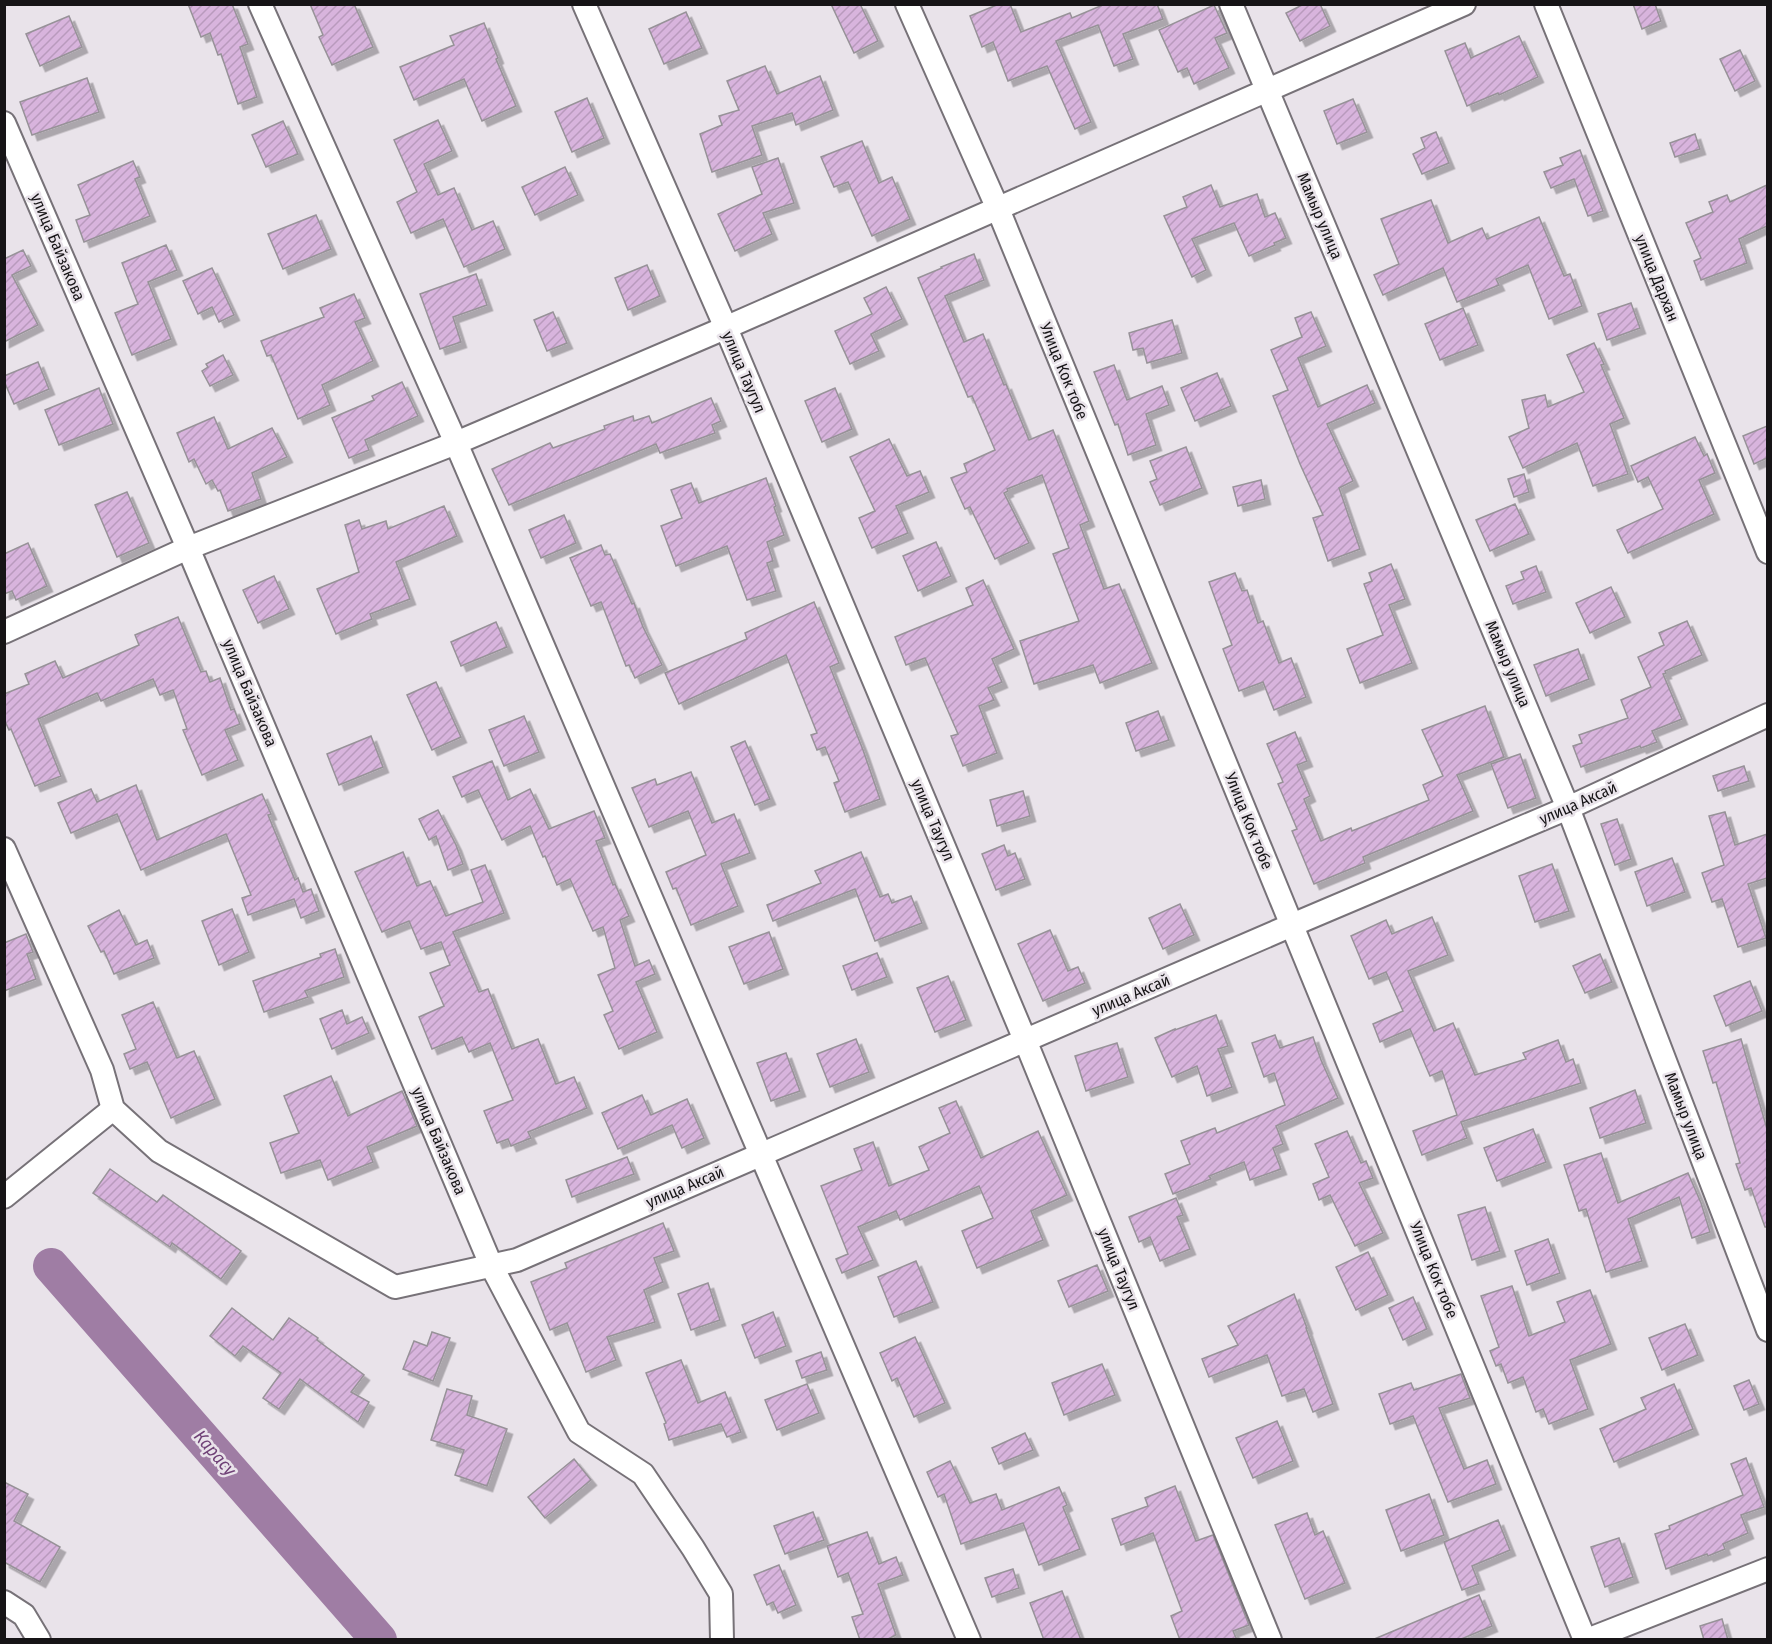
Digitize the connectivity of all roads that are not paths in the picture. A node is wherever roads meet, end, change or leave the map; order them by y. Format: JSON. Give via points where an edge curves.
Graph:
{"nodes":[{"id":1,"x":260,"y":4,"type":"edge"},
{"id":2,"x":584,"y":4,"type":"edge"},
{"id":3,"x":907,"y":4,"type":"edge"},
{"id":4,"x":1232,"y":4,"type":"edge"},
{"id":5,"x":1464,"y":4,"type":"edge"},
{"id":6,"x":1546,"y":4,"type":"edge"},
{"id":7,"x":1268,"y":91,"type":"junction"},
{"id":8,"x":4,"y":123,"type":"edge"},
{"id":9,"x":998,"y":209,"type":"junction"},
{"id":10,"x":726,"y":328,"type":"junction"},
{"id":11,"x":456,"y":443,"type":"junction"},
{"id":12,"x":188,"y":548,"type":"junction"},
{"id":13,"x":1767,"y":552,"type":"edge"},
{"id":14,"x":4,"y":632,"type":"edge"},
{"id":15,"x":1767,"y":714,"type":"edge"},
{"id":16,"x":1568,"y":808,"type":"junction"},
{"id":17,"x":4,"y":849,"type":"edge"},
{"id":18,"x":1292,"y":925,"type":"junction"},
{"id":19,"x":1025,"y":1040,"type":"junction"},
{"id":20,"x":113,"y":1109,"type":"junction"},
{"id":21,"x":760,"y":1155,"type":"junction"},
{"id":22,"x":4,"y":1197,"type":"edge"},
{"id":23,"x":491,"y":1265,"type":"junction"},
{"id":24,"x":1767,"y":1330,"type":"edge"},
{"id":25,"x":1767,"y":1569,"type":"edge"},
{"id":26,"x":4,"y":1602,"type":"edge"},
{"id":27,"x":39,"y":1640,"type":"edge"},
{"id":28,"x":722,"y":1640,"type":"edge"},
{"id":29,"x":969,"y":1640,"type":"edge"},
{"id":30,"x":1270,"y":1640,"type":"edge"},
{"id":31,"x":1586,"y":1640,"type":"edge"}],
"edges":[{"from":1,"to":11,"type":"street"},
{"from":2,"to":10,"type":"street","name":"улица Таугул"},
{"from":3,"to":9,"type":"street","name":"Улица Кок тобе"},
{"from":4,"to":7,"type":"street","name":"Мамыр улица"},
{"from":5,"to":7,"type":"street"},
{"from":6,"to":13,"type":"street","name":"улица Дархан"},
{"from":7,"to":9,"type":"street"},
{"from":7,"to":16,"type":"street","name":"Мамыр улица"},
{"from":8,"to":12,"type":"street","name":"улица Байзакова"},
{"from":9,"to":10,"type":"street"},
{"from":9,"to":18,"type":"street","name":"Улица Кок тобе"},
{"from":10,"to":11,"type":"street"},
{"from":10,"to":19,"type":"street","name":"улица Таугул"},
{"from":11,"to":12,"type":"street"},
{"from":11,"to":21,"type":"street"},
{"from":12,"to":14,"type":"street"},
{"from":12,"to":23,"type":"street","name":"улица Байзакова"},
{"from":15,"to":16,"type":"street","name":"улица Аксай"},
{"from":16,"to":18,"type":"street","name":"улица Аксай"},
{"from":16,"to":24,"type":"street","name":"Мамыр улица"},
{"from":17,"to":20,"type":"street","via":[[102,1070]]},
{"from":18,"to":19,"type":"street","name":"улица Аксай"},
{"from":18,"to":31,"type":"street","name":"Улица Кок тобе"},
{"from":19,"to":21,"type":"street","name":"улица Аксай"},
{"from":19,"to":30,"type":"street","name":"улица Таугул"},
{"from":20,"to":22,"type":"street"},
{"from":20,"to":23,"type":"street","name":"улица Аксай","via":[[159,1151],[395,1287]]},
{"from":21,"to":23,"type":"street","name":"улица Аксай","via":[[517,1260]]},
{"from":21,"to":29,"type":"street"},
{"from":23,"to":28,"type":"street","name":"улица Байзакова","via":[[579,1432],[643,1474],[721,1594]]},
{"from":25,"to":31,"type":"street"},
{"from":26,"to":27,"type":"street","via":[[24,1615]]}]}
